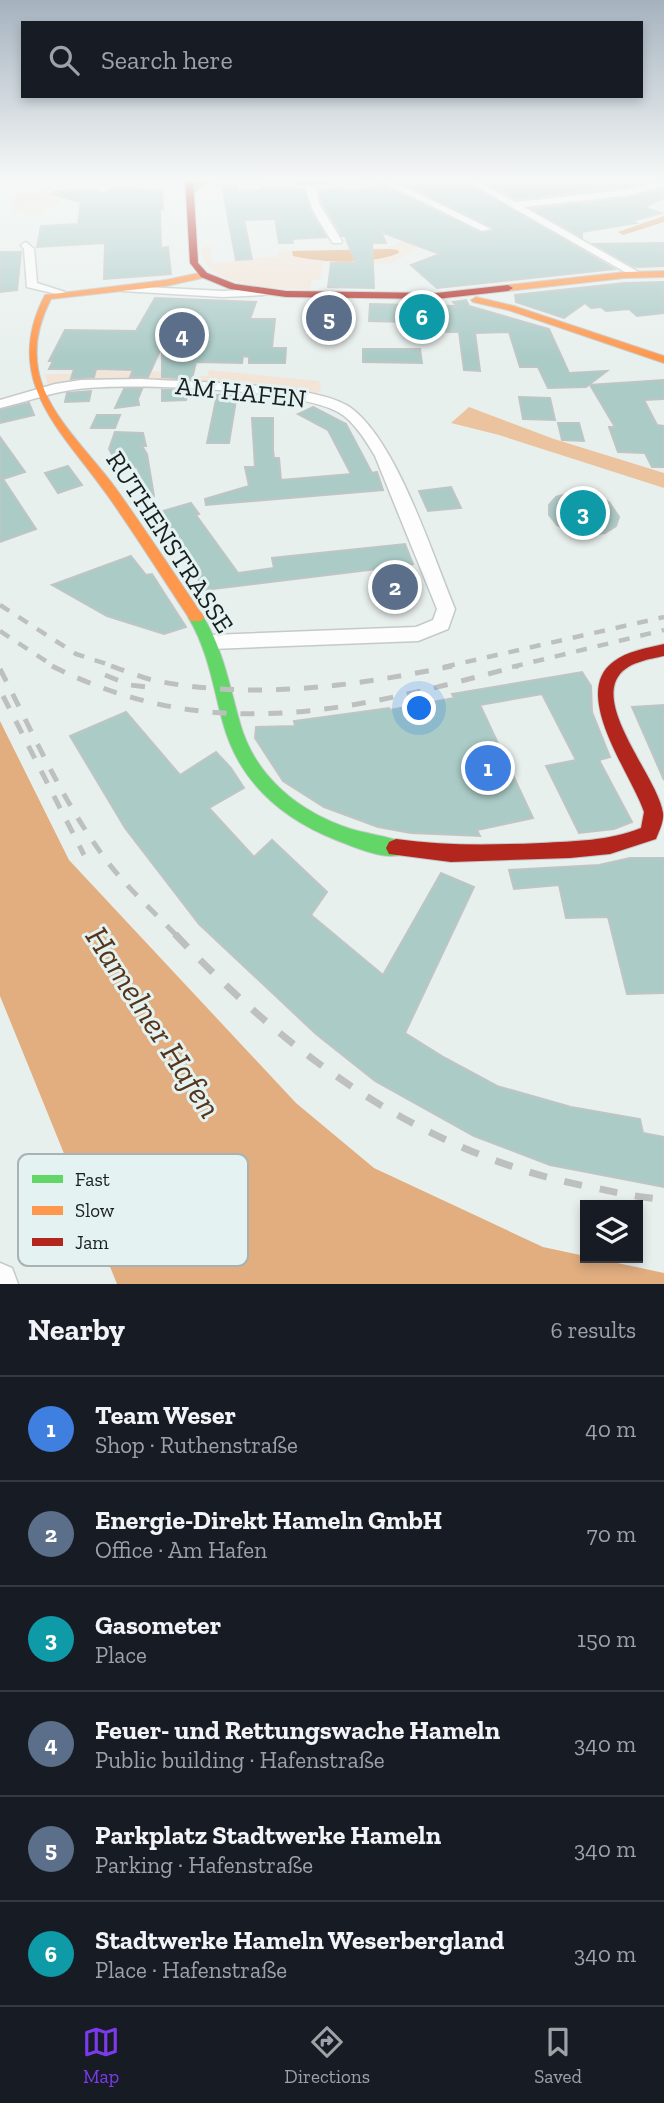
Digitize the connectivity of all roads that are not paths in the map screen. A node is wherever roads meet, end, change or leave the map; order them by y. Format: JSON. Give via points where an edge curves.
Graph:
{"nodes":[{"id":1,"x":191,"y":238,"type":"edge"},
{"id":2,"x":335,"y":238,"type":"edge"},
{"id":3,"x":572,"y":238,"type":"edge"},
{"id":4,"x":337,"y":241,"type":"dead end"},
{"id":5,"x":26,"y":245,"type":"dead end"},
{"id":6,"x":636,"y":274,"type":"junction"},
{"id":7,"x":664,"y":274,"type":"edge"},
{"id":8,"x":204,"y":275,"type":"junction"},
{"id":9,"x":121,"y":288,"type":"junction"},
{"id":10,"x":264,"y":292,"type":"junction"},
{"id":11,"x":61,"y":294,"type":"junction"},
{"id":12,"x":507,"y":298,"type":"junction"},
{"id":13,"x":662,"y":356,"type":"edge"},
{"id":14,"x":40,"y":392,"type":"junction"},
{"id":15,"x":0,"y":404,"type":"edge"},
{"id":16,"x":211,"y":642,"type":"junction"},
{"id":17,"x":664,"y":650,"type":"edge"}],
"edges":[{"from":1,"to":8,"type":"street","via":[[193,260]]},
{"from":2,"to":4,"type":"street"},
{"from":3,"to":6,"type":"street"},
{"from":5,"to":11,"type":"street","via":[[31,285]]},
{"from":6,"to":7,"type":"street"},
{"from":6,"to":12,"type":"street"},
{"from":8,"to":9,"type":"street"},
{"from":8,"to":10,"type":"street","via":[[233,288]]},
{"from":9,"to":10,"type":"street"},
{"from":9,"to":11,"type":"street"},
{"from":10,"to":12,"type":"street"},
{"from":11,"to":14,"type":"street","name":"RUTHENSTRASSE","via":[[44,302],[32,338]]},
{"from":12,"to":13,"type":"street"},
{"from":14,"to":15,"type":"street","name":"AM HAFEN"},
{"from":14,"to":16,"type":"street","name":"RUTHENSTRASSE","via":[[46,408],[160,561]]},
{"from":14,"to":16,"type":"street","name":"AM HAFEN","via":[[81,384],[141,383],[269,391],[344,409],[367,431],[383,456],[446,609],[441,624],[418,634]]},
{"from":16,"to":17,"type":"street","name":"RUTHENSTRASSE","via":[[228,700],[232,734],[269,792],[319,825],[378,846],[458,856],[592,849],[632,843],[649,833],[653,814],[611,717],[605,689],[610,673],[625,663]]}]}
